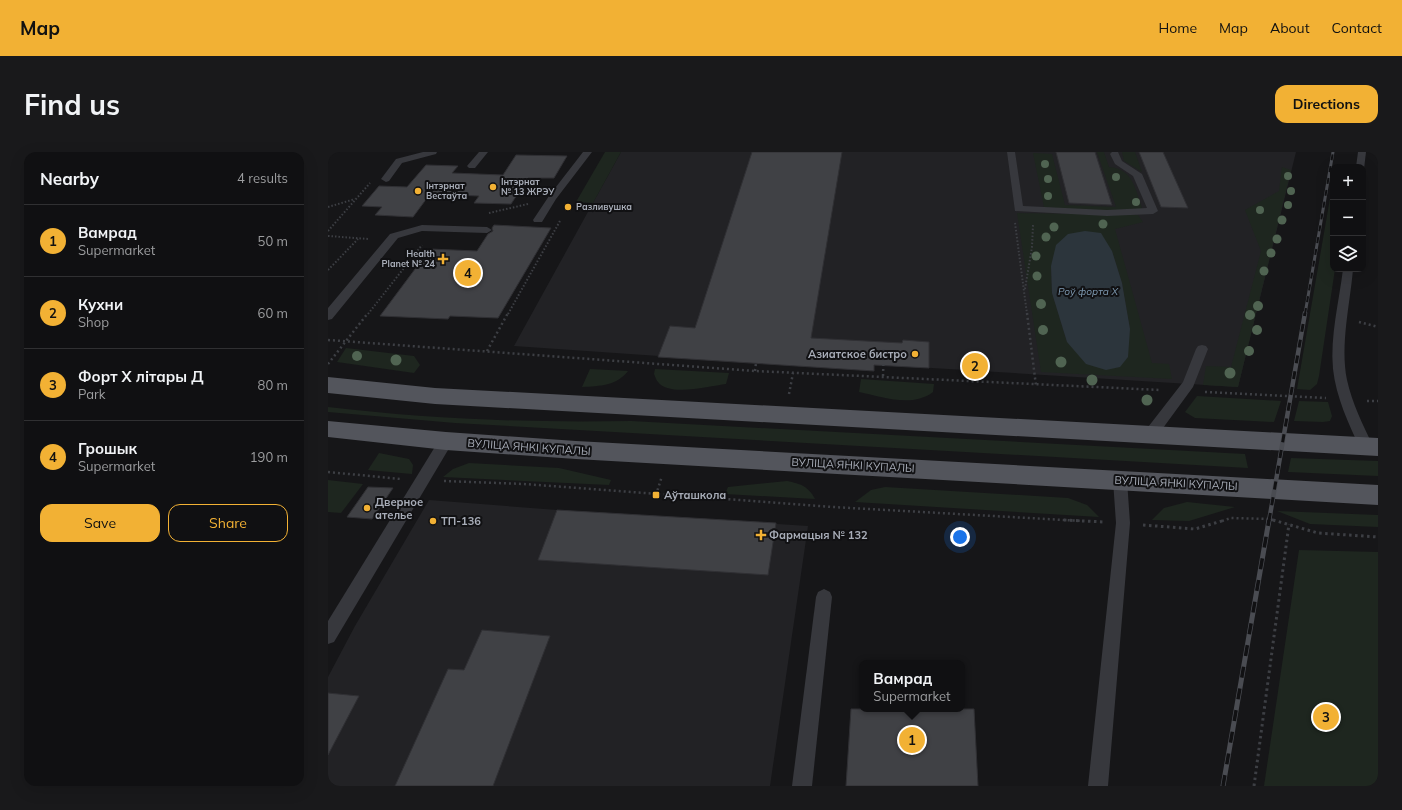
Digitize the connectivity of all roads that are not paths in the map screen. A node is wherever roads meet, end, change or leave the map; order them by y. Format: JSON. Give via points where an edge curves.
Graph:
{"nodes":[{"id":1,"x":433,"y":152,"type":"edge"},
{"id":2,"x":484,"y":152,"type":"edge"},
{"id":3,"x":588,"y":152,"type":"edge"},
{"id":4,"x":1011,"y":152,"type":"edge"},
{"id":5,"x":1362,"y":152,"type":"edge"},
{"id":6,"x":1115,"y":154,"type":"dead end"},
{"id":7,"x":1361,"y":164,"type":"edge"},
{"id":8,"x":472,"y":166,"type":"dead end"},
{"id":9,"x":386,"y":178,"type":"dead end"},
{"id":10,"x":538,"y":220,"type":"road end"},
{"id":11,"x":487,"y":230,"type":"dead end"},
{"id":12,"x":1348,"y":272,"type":"edge"},
{"id":13,"x":328,"y":316,"type":"edge"},
{"id":14,"x":1202,"y":349,"type":"dead end"},
{"id":15,"x":328,"y":385,"type":"edge"},
{"id":16,"x":328,"y":429,"type":"edge"},
{"id":17,"x":1150,"y":435,"type":"junction"},
{"id":18,"x":446,"y":441,"type":"junction"},
{"id":19,"x":1372,"y":446,"type":"edge"},
{"id":20,"x":1120,"y":480,"type":"junction"},
{"id":21,"x":1378,"y":495,"type":"edge"},
{"id":22,"x":824,"y":597,"type":"dead end"},
{"id":23,"x":328,"y":636,"type":"edge"},
{"id":24,"x":802,"y":786,"type":"edge"},
{"id":25,"x":1098,"y":786,"type":"edge"}],
"edges":[{"from":1,"to":9,"type":"lane","via":[[399,160]]},
{"from":2,"to":8,"type":"lane"},
{"from":3,"to":10,"type":"lane"},
{"from":4,"to":6,"type":"lane","via":[[1018,209],[1107,213],[1153,212],[1137,174],[1118,162]]},
{"from":5,"to":7,"type":"lane"},
{"from":11,"to":13,"type":"lane","via":[[422,228],[394,236]]},
{"from":12,"to":19,"type":"lane","via":[[1339,371],[1345,394]]},
{"from":14,"to":17,"type":"lane","via":[[1189,384]]},
{"from":15,"to":17,"type":"main road","via":[[435,396]]},
{"from":16,"to":18,"type":"main road","name":"ВУЛІЦА ЯНКІ КУПАЛЫ"},
{"from":17,"to":19,"type":"main road"},
{"from":18,"to":20,"type":"main road","name":"ВУЛІЦА ЯНКІ КУПАЛЫ"},
{"from":18,"to":23,"type":"lane"},
{"from":20,"to":21,"type":"main road","name":"ВУЛІЦА ЯНКІ КУПАЛЫ"},
{"from":20,"to":25,"type":"lane","via":[[1124,523]]},
{"from":22,"to":24,"type":"lane"}]}
